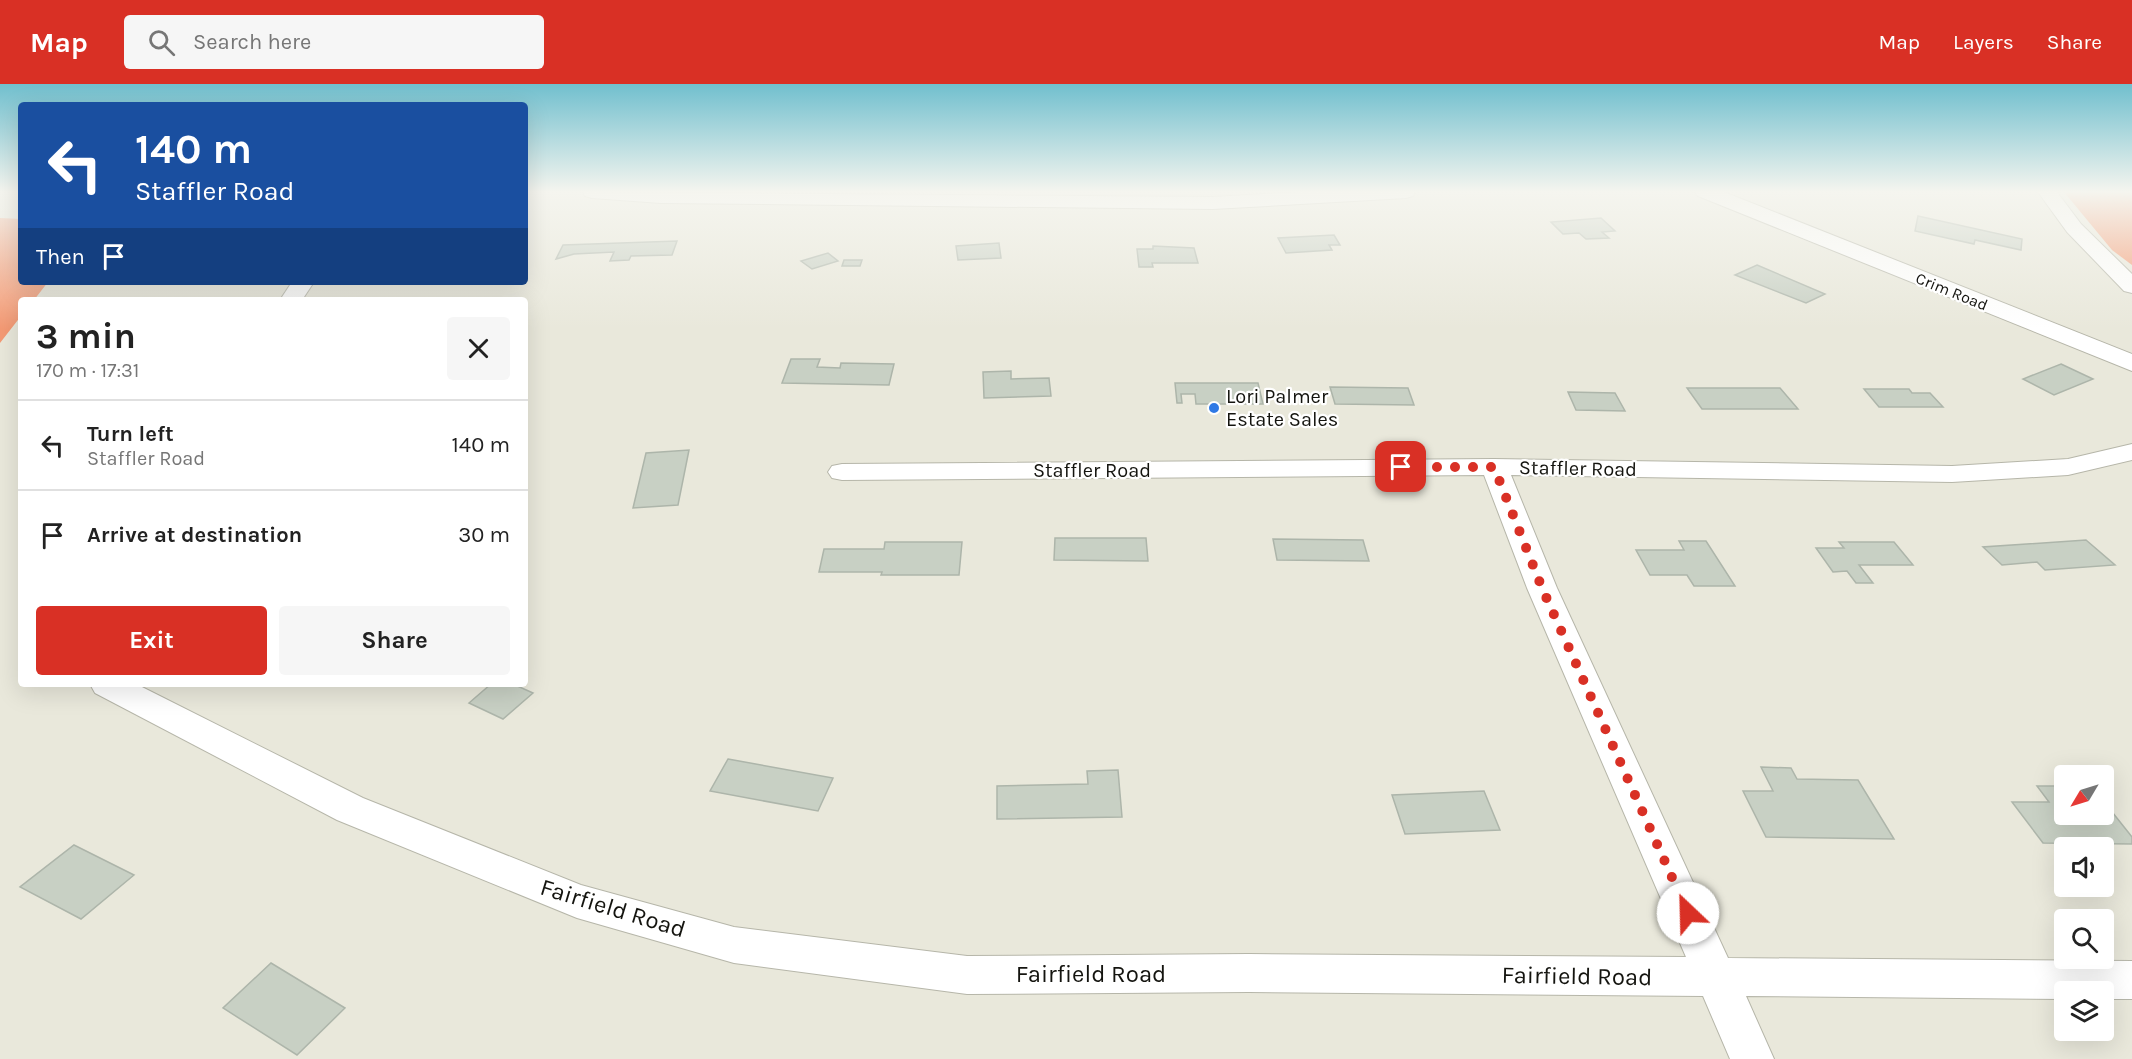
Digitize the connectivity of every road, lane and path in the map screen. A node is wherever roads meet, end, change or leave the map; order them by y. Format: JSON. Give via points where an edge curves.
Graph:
{"nodes":[{"id":1,"x":1819,"y":238,"type":"edge"},
{"id":2,"x":2084,"y":238,"type":"edge"},
{"id":3,"x":2132,"y":286,"type":"edge"},
{"id":4,"x":2132,"y":363,"type":"edge"},
{"id":5,"x":2132,"y":452,"type":"edge"},
{"id":6,"x":1494,"y":467,"type":"junction"},
{"id":7,"x":842,"y":472,"type":"dead end"},
{"id":8,"x":113,"y":687,"type":"edge"},
{"id":9,"x":1718,"y":978,"type":"junction"},
{"id":10,"x":2132,"y":980,"type":"edge"},
{"id":11,"x":1752,"y":1059,"type":"edge"}],
"edges":[{"from":1,"to":4,"type":"street","name":"Crim Road"},
{"from":2,"to":3,"type":"street"},
{"from":5,"to":6,"type":"street","name":"Staffler Road","via":[[2068,467],[1952,474]]},
{"from":6,"to":7,"type":"street","name":"Staffler Road"},
{"from":6,"to":9,"type":"street","via":[[1542,588]]},
{"from":8,"to":9,"type":"street","name":"Fairfield Road","via":[[350,809],[577,901],[734,945],[967,975],[1249,973]]},
{"from":9,"to":10,"type":"street","name":"Fairfield Road"},
{"from":9,"to":11,"type":"street"}]}
